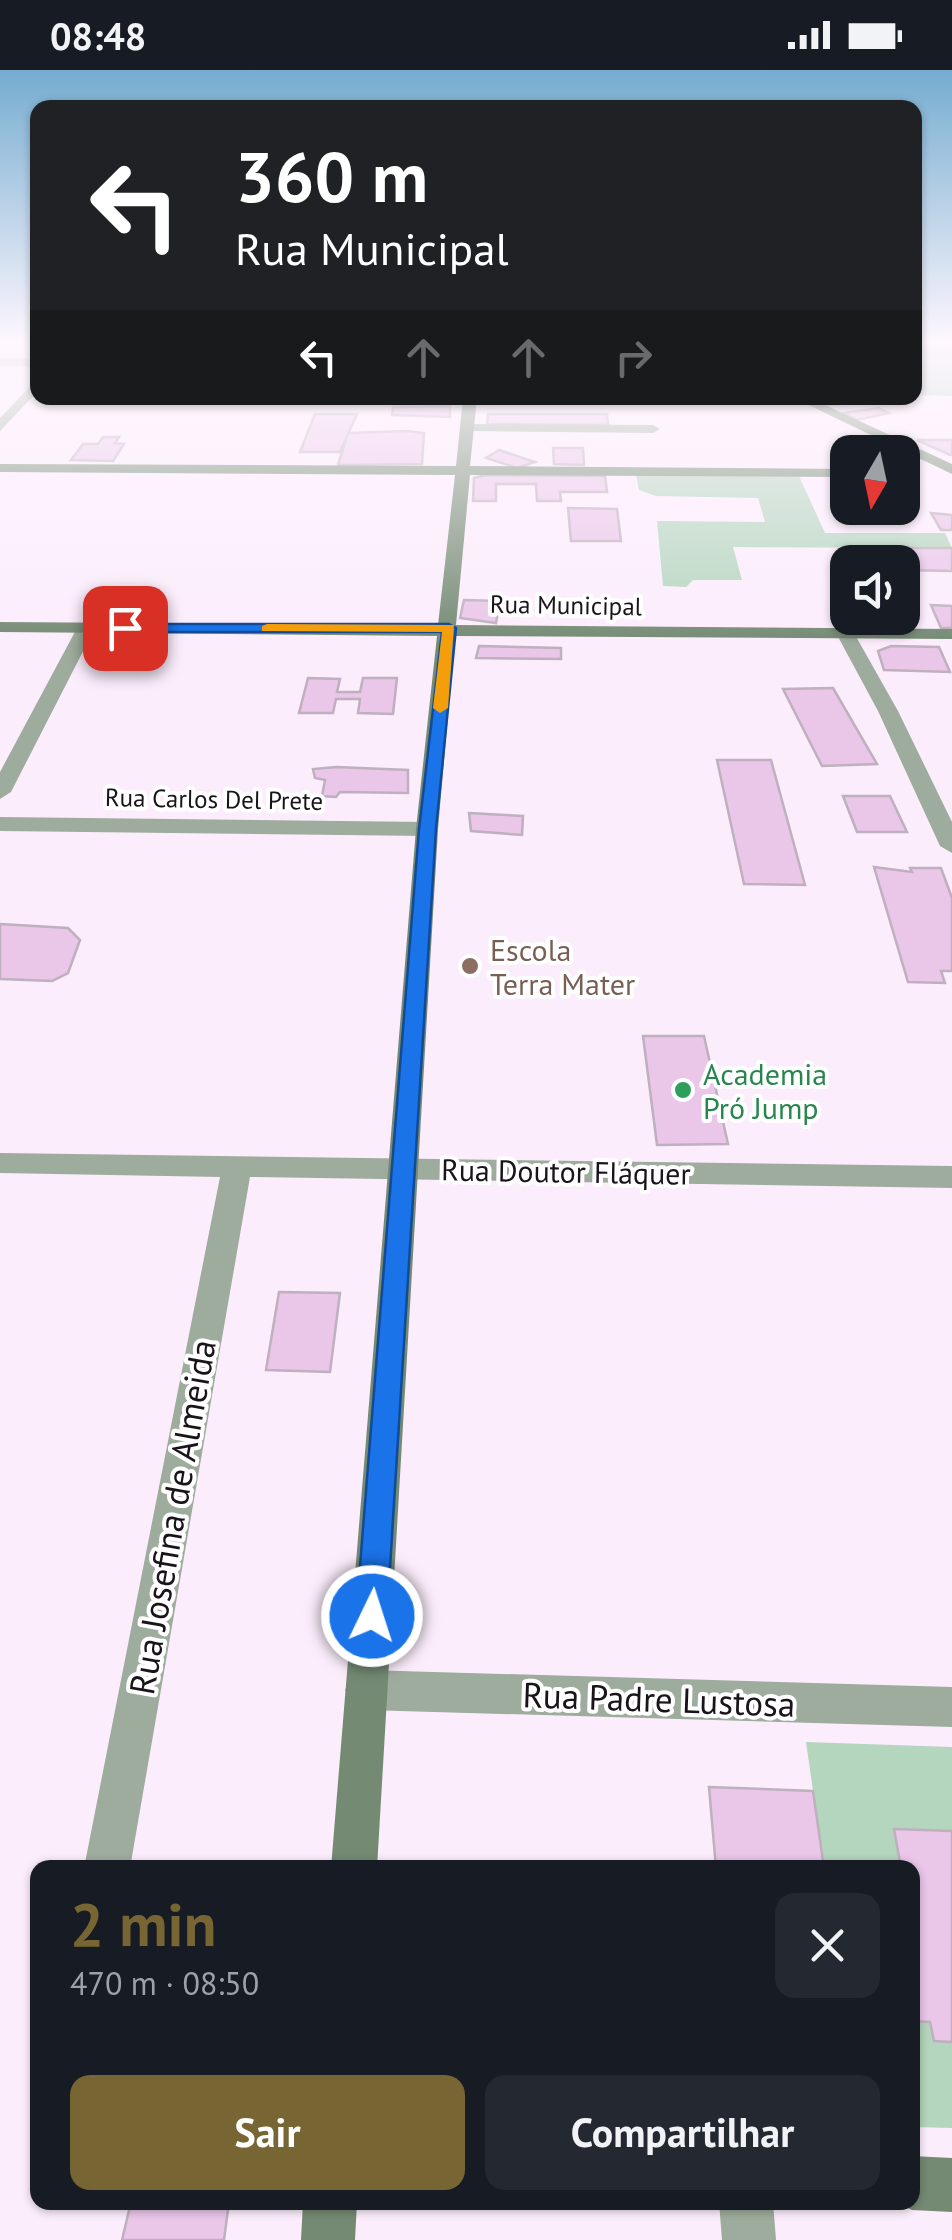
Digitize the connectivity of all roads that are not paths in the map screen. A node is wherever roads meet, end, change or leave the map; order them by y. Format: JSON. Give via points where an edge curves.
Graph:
{"nodes":[{"id":1,"x":465,"y":444,"type":"edge"},
{"id":2,"x":895,"y":444,"type":"edge"},
{"id":3,"x":0,"y":468,"type":"edge"},
{"id":4,"x":462,"y":470,"type":"junction"},
{"id":5,"x":952,"y":472,"type":"edge"},
{"id":6,"x":830,"y":473,"type":"edge"},
{"id":7,"x":920,"y":473,"type":"edge"},
{"id":8,"x":0,"y":627,"type":"edge"},
{"id":9,"x":86,"y":628,"type":"junction"},
{"id":10,"x":449,"y":628,"type":"junction"},
{"id":11,"x":830,"y":633,"type":"edge"},
{"id":12,"x":920,"y":634,"type":"edge"},
{"id":13,"x":952,"y":634,"type":"edge"},
{"id":14,"x":846,"y":635,"type":"edge"},
{"id":15,"x":0,"y":792,"type":"edge"},
{"id":16,"x":0,"y":824,"type":"edge"},
{"id":17,"x":428,"y":829,"type":"junction"},
{"id":18,"x":952,"y":846,"type":"edge"},
{"id":19,"x":0,"y":1163,"type":"edge"},
{"id":20,"x":237,"y":1166,"type":"junction"},
{"id":21,"x":404,"y":1169,"type":"junction"},
{"id":22,"x":952,"y":1176,"type":"edge"},
{"id":23,"x":366,"y":1690,"type":"junction"},
{"id":24,"x":952,"y":1707,"type":"edge"},
{"id":25,"x":108,"y":1860,"type":"edge"},
{"id":26,"x":355,"y":1860,"type":"edge"},
{"id":27,"x":920,"y":2183,"type":"edge"},
{"id":28,"x":952,"y":2185,"type":"edge"},
{"id":29,"x":330,"y":2210,"type":"edge"},
{"id":30,"x":747,"y":2210,"type":"edge"},
{"id":31,"x":328,"y":2240,"type":"edge"},
{"id":32,"x":749,"y":2240,"type":"edge"}],
"edges":[{"from":1,"to":4,"type":"street"},
{"from":2,"to":5,"type":"street"},
{"from":3,"to":4,"type":"street"},
{"from":4,"to":6,"type":"street"},
{"from":4,"to":10,"type":"street"},
{"from":5,"to":7,"type":"street"},
{"from":8,"to":9,"type":"street","name":"Rua Municipal"},
{"from":9,"to":10,"type":"street","name":"Rua Municipal"},
{"from":9,"to":15,"type":"street"},
{"from":10,"to":11,"type":"street","name":"Rua Municipal"},
{"from":10,"to":17,"type":"street"},
{"from":12,"to":13,"type":"street","name":"Rua Municipal"},
{"from":14,"to":18,"type":"street"},
{"from":16,"to":17,"type":"street","name":"Rua Carlos Del Prete"},
{"from":17,"to":21,"type":"street"},
{"from":19,"to":20,"type":"street","name":"Rua Doutor Fláquer"},
{"from":20,"to":21,"type":"street","name":"Rua Doutor Fláquer"},
{"from":20,"to":25,"type":"street","name":"Rua Josefina de Almeida"},
{"from":21,"to":22,"type":"street","name":"Rua Doutor Fláquer"},
{"from":21,"to":23,"type":"street"},
{"from":23,"to":24,"type":"street","name":"Rua Padre Lustosa"},
{"from":23,"to":26,"type":"street"},
{"from":27,"to":28,"type":"street"},
{"from":29,"to":31,"type":"street"},
{"from":30,"to":32,"type":"street"}]}
